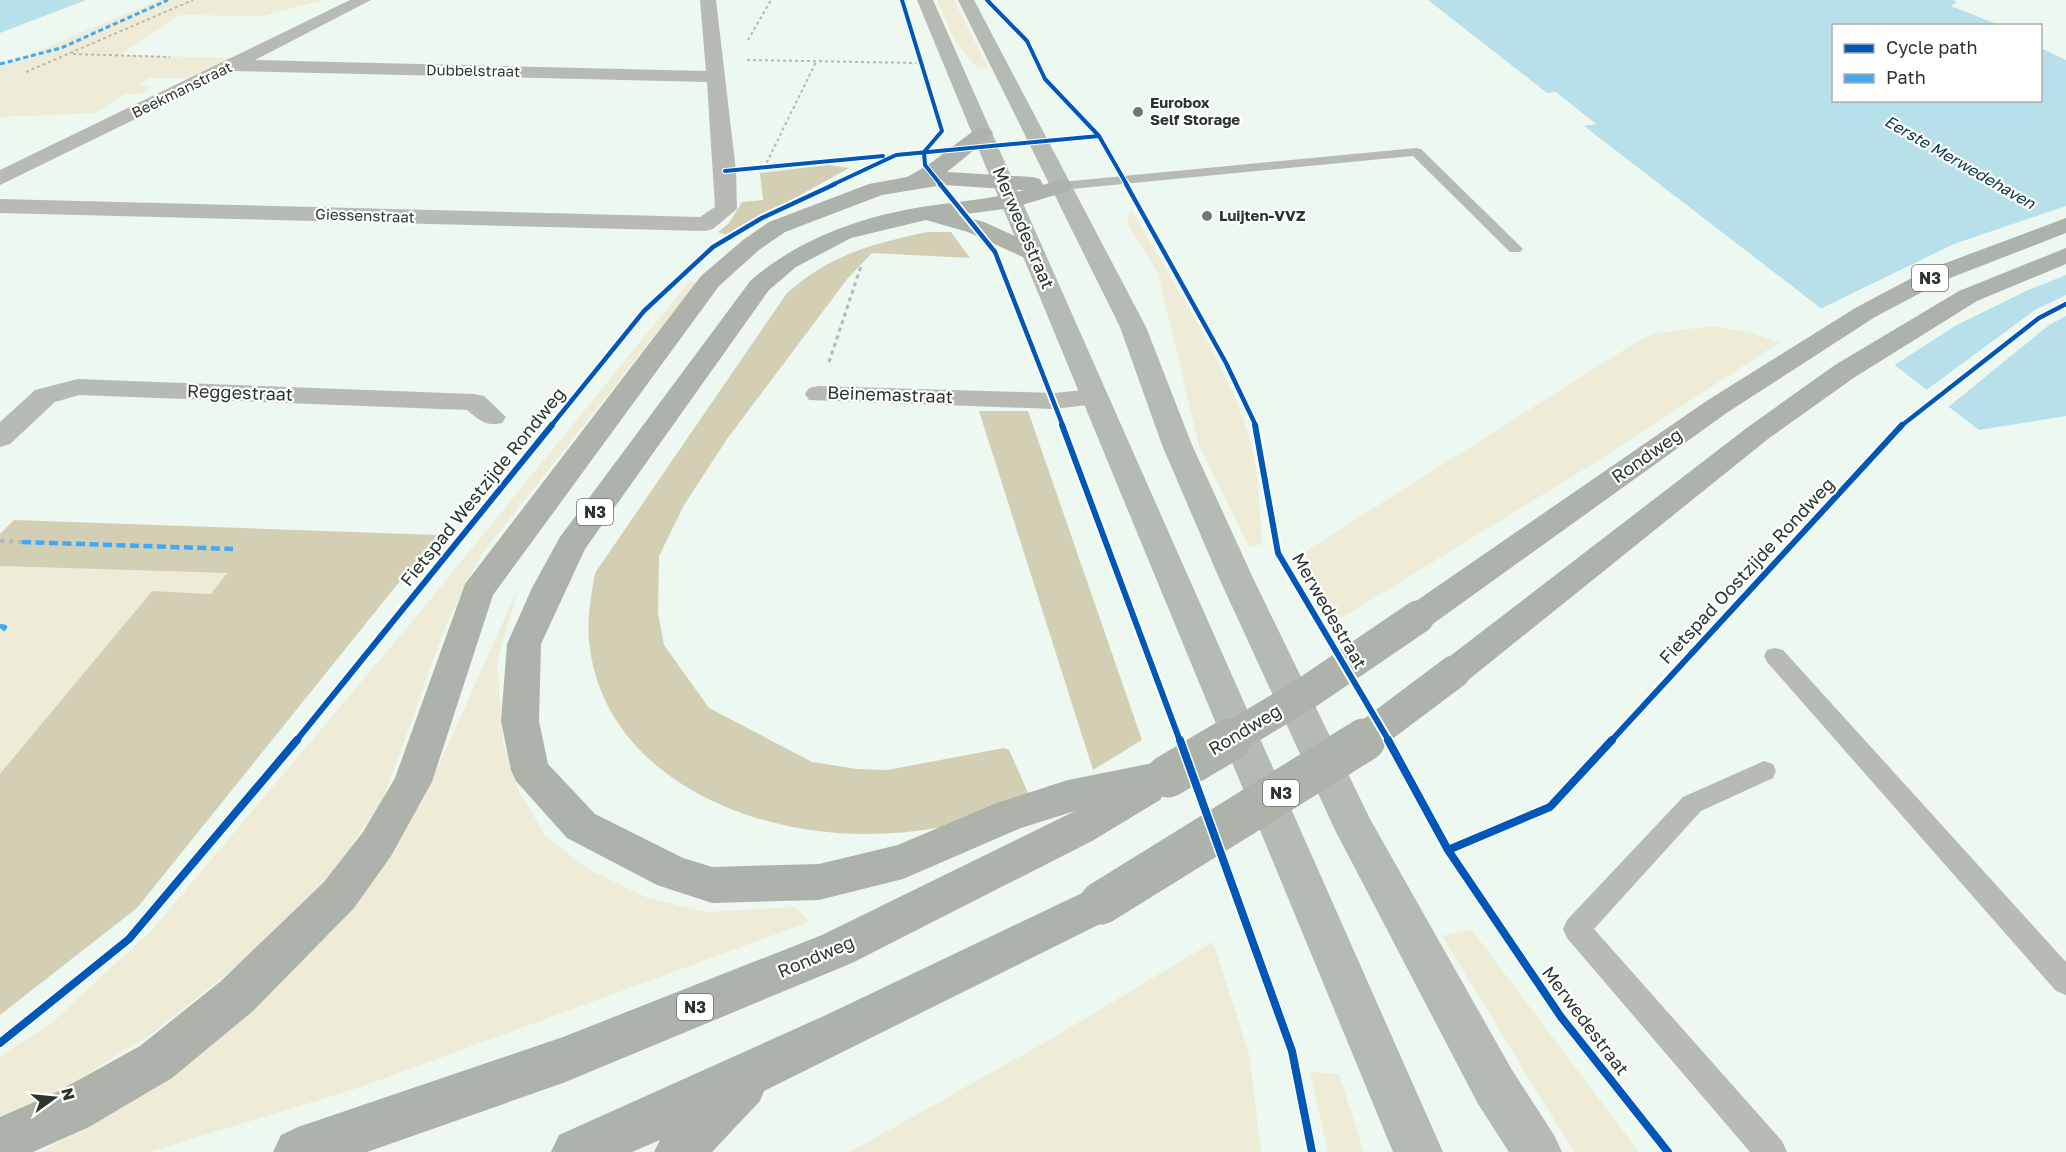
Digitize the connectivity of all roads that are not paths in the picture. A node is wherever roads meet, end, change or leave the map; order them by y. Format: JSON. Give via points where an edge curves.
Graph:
{"nodes":[{"id":1,"x":363,"y":0,"type":"edge"},
{"id":2,"x":708,"y":0,"type":"edge"},
{"id":3,"x":926,"y":0,"type":"edge"},
{"id":4,"x":966,"y":0,"type":"edge"},
{"id":5,"x":237,"y":62,"type":"junction"},
{"id":6,"x":714,"y":69,"type":"junction"},
{"id":7,"x":983,"y":133,"type":"junction"},
{"id":8,"x":0,"y":178,"type":"edge"},
{"id":9,"x":1061,"y":186,"type":"junction"},
{"id":10,"x":1008,"y":191,"type":"junction"},
{"id":11,"x":917,"y":198,"type":"junction"},
{"id":12,"x":0,"y":206,"type":"edge"},
{"id":13,"x":2066,"y":225,"type":"edge"},
{"id":14,"x":1515,"y":249,"type":"dead end"},
{"id":15,"x":1034,"y":253,"type":"junction"},
{"id":16,"x":2066,"y":255,"type":"edge"},
{"id":17,"x":819,"y":394,"type":"road end"},
{"id":18,"x":1094,"y":397,"type":"junction"},
{"id":19,"x":492,"y":417,"type":"dead end"},
{"id":20,"x":0,"y":438,"type":"edge"},
{"id":21,"x":1775,"y":656,"type":"dead end"},
{"id":22,"x":1764,"y":771,"type":"dead end"},
{"id":23,"x":1073,"y":812,"type":"junction"},
{"id":24,"x":2066,"y":982,"type":"edge"},
{"id":25,"x":753,"y":1074,"type":"junction"},
{"id":26,"x":0,"y":1142,"type":"edge"},
{"id":27,"x":298,"y":1152,"type":"edge"},
{"id":28,"x":576,"y":1152,"type":"edge"},
{"id":29,"x":679,"y":1152,"type":"edge"},
{"id":30,"x":1418,"y":1152,"type":"edge"},
{"id":31,"x":1537,"y":1152,"type":"edge"},
{"id":32,"x":1771,"y":1152,"type":"edge"}],
"edges":[{"from":1,"to":5,"type":"street","name":"Beekmanstraat"},
{"from":2,"to":6,"type":"street"},
{"from":3,"to":7,"type":"main road","name":"Merwedestraat"},
{"from":4,"to":9,"type":"main road"},
{"from":5,"to":6,"type":"street","name":"Dubbelstraat"},
{"from":5,"to":8,"type":"street","name":"Beekmanstraat"},
{"from":6,"to":12,"type":"street","name":"Giessenstraat","via":[[726,209],[705,224]]},
{"from":7,"to":10,"type":"main road","name":"Merwedestraat"},
{"from":7,"to":11,"type":"main road","via":[[936,170]]},
{"from":9,"to":10,"type":"main road"},
{"from":9,"to":14,"type":"lane","via":[[1416,152]]},
{"from":9,"to":31,"type":"main road","via":[[1133,327],[1177,445],[1355,830],[1495,1087]]},
{"from":10,"to":11,"type":"main road","number":"N3"},
{"from":10,"to":11,"type":"main road","number":"N3","via":[[943,178]]},
{"from":10,"to":15,"type":"main road","name":"Merwedestraat"},
{"from":11,"to":15,"type":"main road"},
{"from":11,"to":23,"type":"main road","number":"N3","via":[[787,262],[760,285],[572,546],[524,644],[520,721],[530,770],[581,826],[672,872],[712,885],[819,882],[903,861],[1008,816]]},
{"from":11,"to":26,"type":"main road","number":"N3","via":[[877,189],[777,227],[751,244],[710,281],[477,592],[413,782],[377,844],[339,895],[237,996],[156,1062],[72,1110]]},
{"from":13,"to":23,"type":"main road","name":"Rondweg","number":"N3","bridge":true,"via":[[1936,275],[1866,312],[1718,406],[1302,696],[1168,776]]},
{"from":15,"to":18,"type":"main road","name":"Merwedestraat"},
{"from":16,"to":25,"type":"main road","number":"N3","bridge":true,"via":[[1968,296],[1845,370],[1758,433],[1349,751],[1101,903]]},
{"from":17,"to":18,"type":"street","name":"Beinemastraat","via":[[1054,401]]},
{"from":18,"to":30,"type":"main road","name":"Merwedestraat"},
{"from":19,"to":20,"type":"street","name":"Reggestraat","via":[[474,402],[78,387],[45,396]]},
{"from":21,"to":24,"type":"lane"},
{"from":22,"to":32,"type":"lane","via":[[1692,804],[1577,929]]},
{"from":23,"to":27,"type":"main road","name":"Rondweg","number":"N3","via":[[837,949],[563,1060]]},
{"from":25,"to":28,"type":"main road","number":"N3"},
{"from":25,"to":29,"type":"main road","number":"N3"}]}
